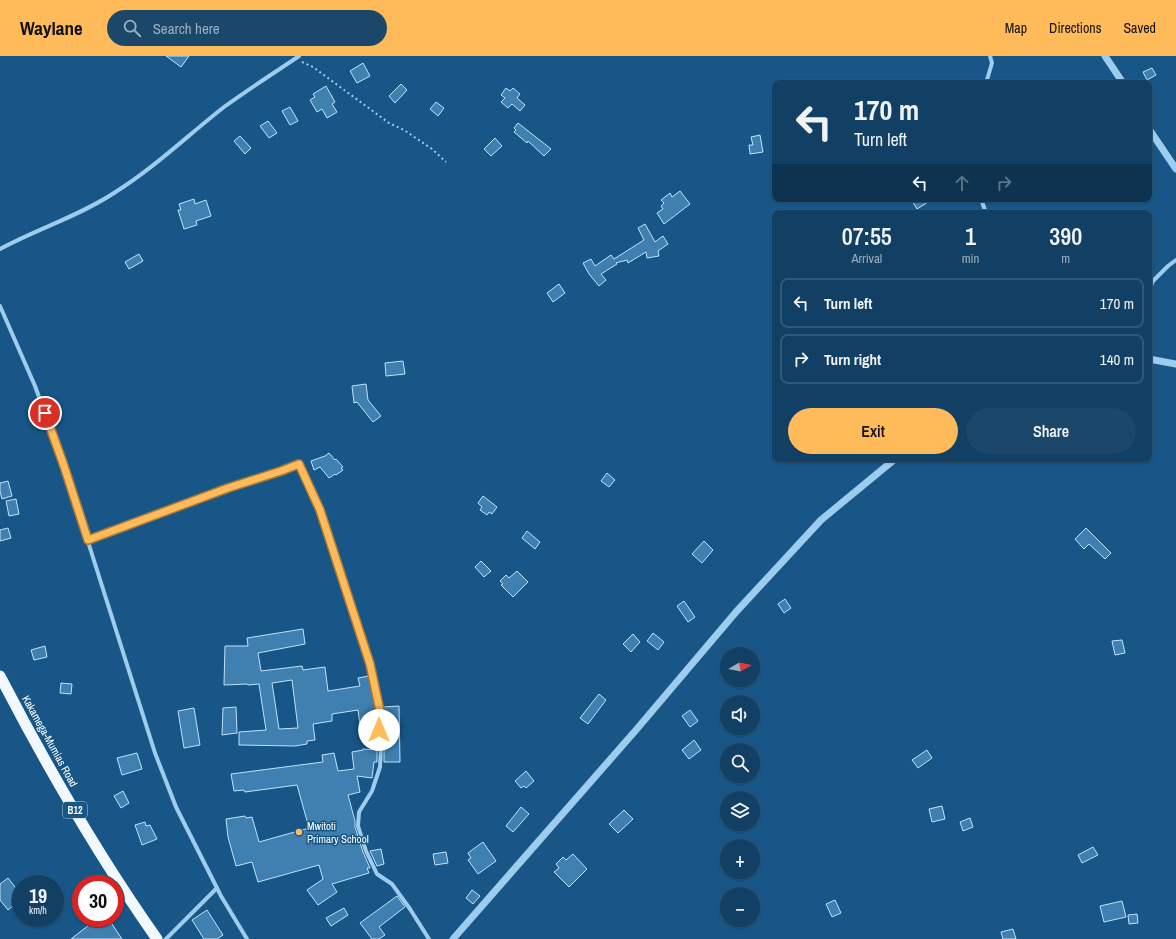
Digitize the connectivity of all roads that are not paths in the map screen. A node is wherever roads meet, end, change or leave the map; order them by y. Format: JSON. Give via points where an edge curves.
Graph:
{"nodes":[{"id":1,"x":990,"y":56,"type":"edge"},
{"id":2,"x":1105,"y":56,"type":"edge"},
{"id":3,"x":298,"y":57,"type":"edge"},
{"id":4,"x":987,"y":80,"type":"edge"},
{"id":5,"x":1121,"y":80,"type":"edge"},
{"id":6,"x":1152,"y":133,"type":"edge"},
{"id":7,"x":1176,"y":169,"type":"edge"},
{"id":8,"x":0,"y":249,"type":"edge"},
{"id":9,"x":1176,"y":260,"type":"edge"},
{"id":10,"x":1152,"y":283,"type":"edge"},
{"id":11,"x":0,"y":306,"type":"edge"},
{"id":12,"x":1152,"y":360,"type":"edge"},
{"id":13,"x":1176,"y":364,"type":"edge"},
{"id":14,"x":890,"y":462,"type":"edge"},
{"id":15,"x":88,"y":540,"type":"junction"},
{"id":16,"x":0,"y":676,"type":"edge"},
{"id":17,"x":217,"y":888,"type":"junction"},
{"id":18,"x":157,"y":939,"type":"edge"},
{"id":19,"x":166,"y":939,"type":"edge"},
{"id":20,"x":247,"y":939,"type":"edge"},
{"id":21,"x":429,"y":939,"type":"edge"},
{"id":22,"x":452,"y":939,"type":"edge"}],
"edges":[{"from":1,"to":4,"type":"street","via":[[992,63]]},
{"from":2,"to":5,"type":"street"},
{"from":3,"to":8,"type":"street","via":[[224,108],[147,171],[113,194]]},
{"from":6,"to":7,"type":"street"},
{"from":9,"to":10,"type":"street"},
{"from":11,"to":15,"type":"street","via":[[35,386]]},
{"from":12,"to":13,"type":"street"},
{"from":14,"to":22,"type":"street","via":[[815,526],[736,612],[632,735]]},
{"from":15,"to":17,"type":"street","via":[[155,753],[176,807]]},
{"from":15,"to":21,"type":"street","via":[[299,464],[320,510],[370,664],[380,711],[380,767],[372,791],[359,812],[358,826],[377,874],[392,884]]},
{"from":16,"to":18,"type":"highway","name":"Kakamega-Mumias Road","number":"B12","via":[[28,731],[101,855]]},
{"from":17,"to":19,"type":"street"},
{"from":17,"to":20,"type":"street"}]}
